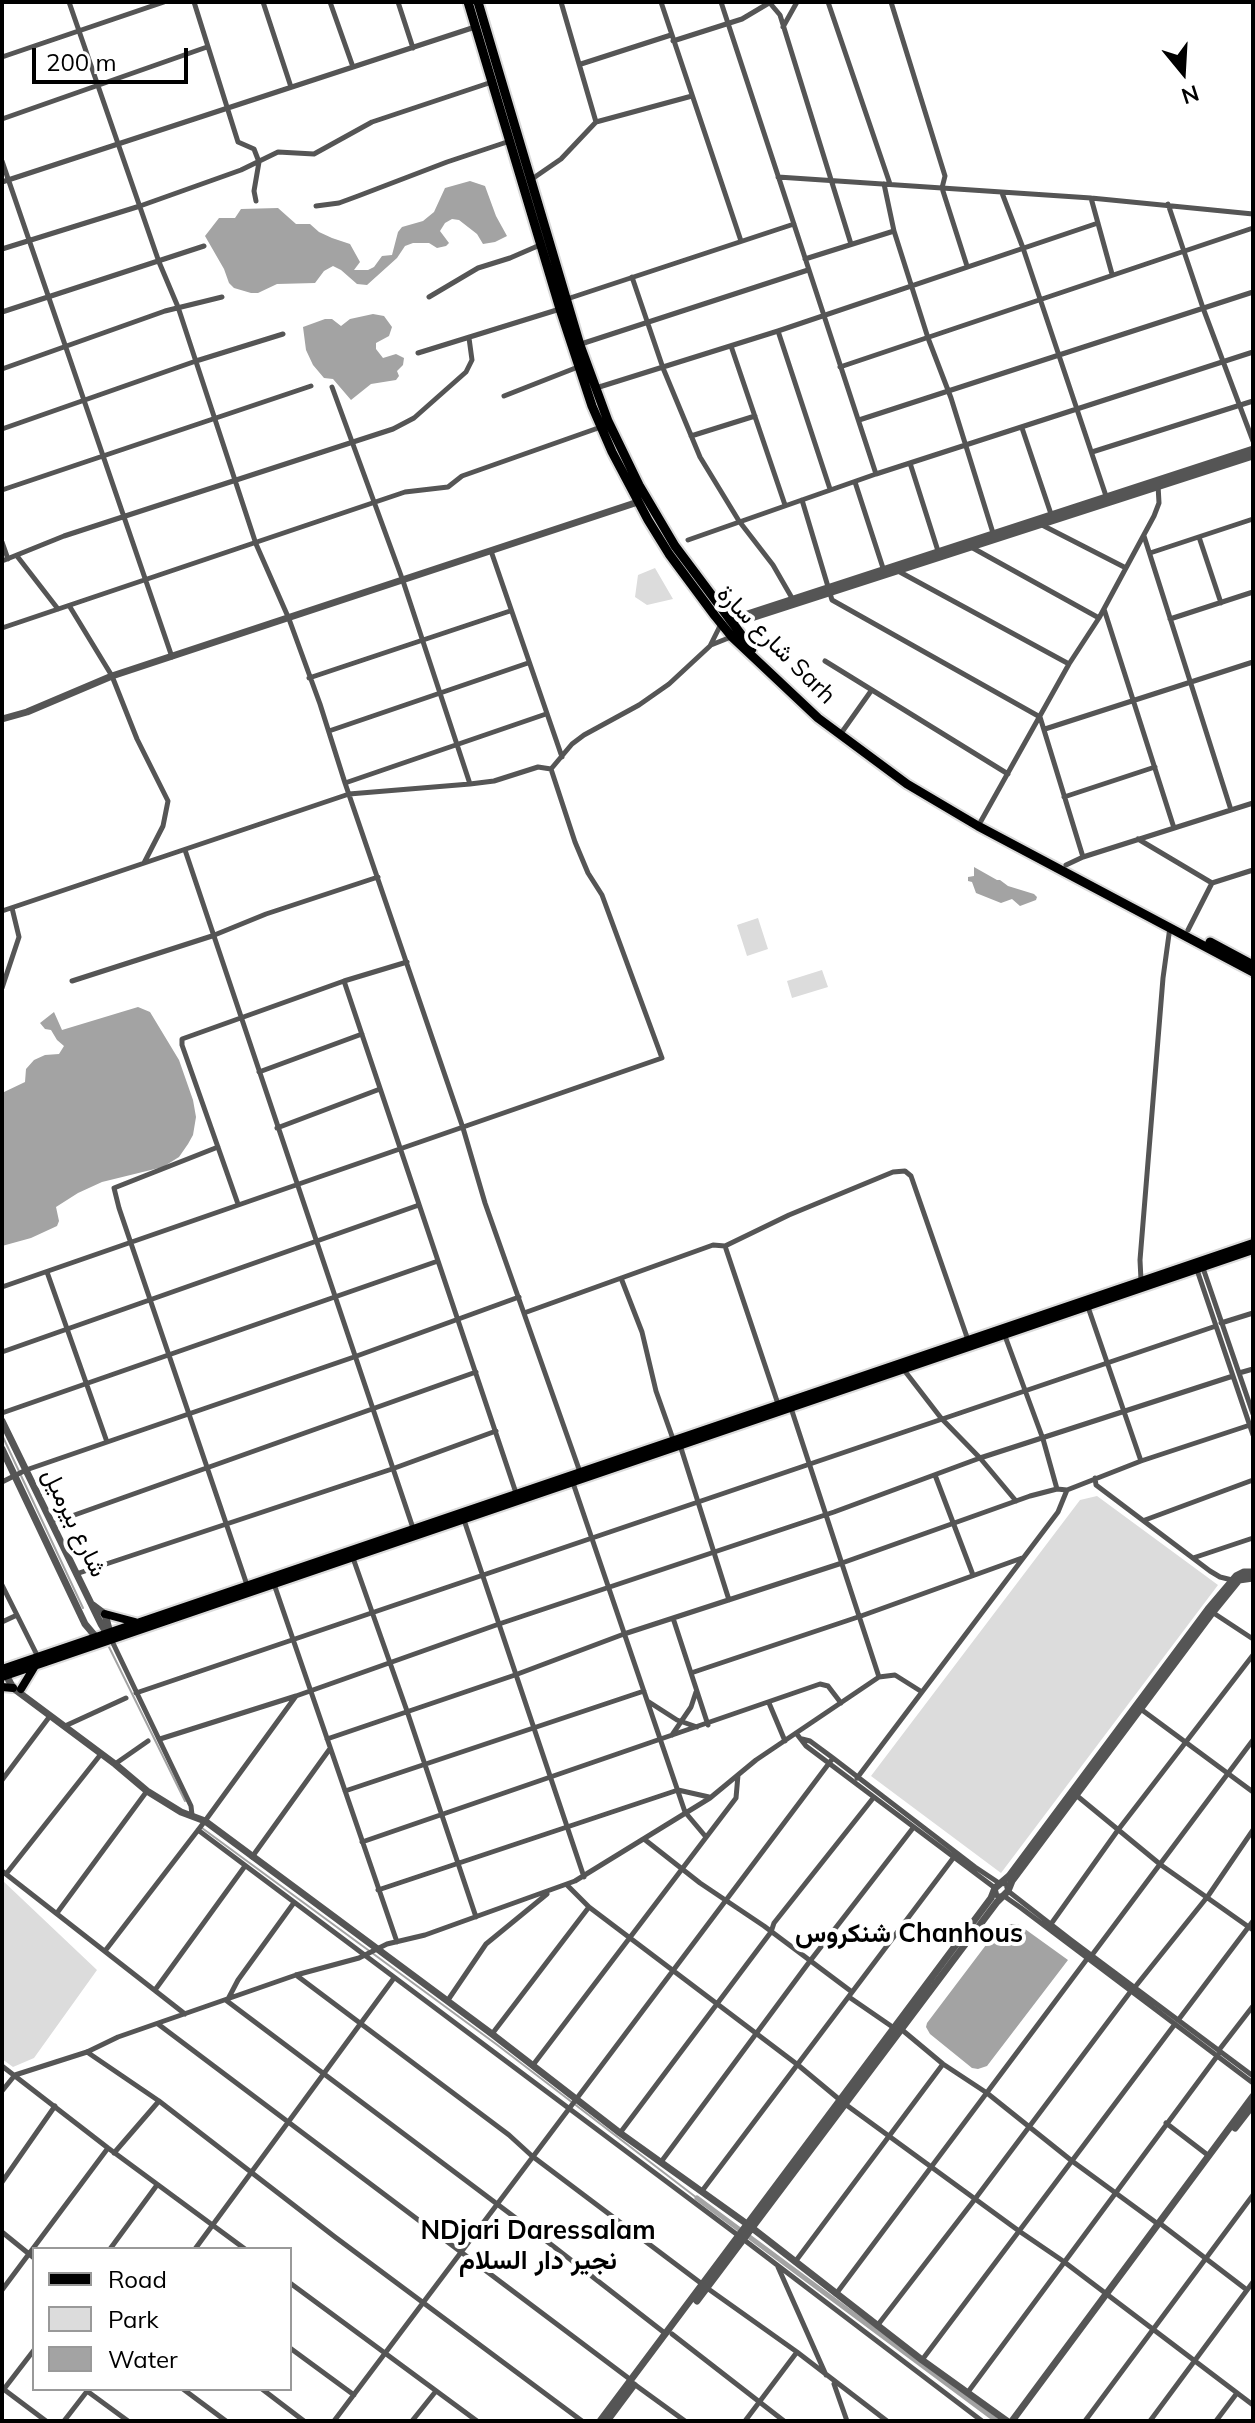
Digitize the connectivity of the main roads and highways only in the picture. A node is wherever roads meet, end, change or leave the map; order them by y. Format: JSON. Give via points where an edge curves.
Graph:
{"nodes":[{"id":1,"x":468,"y":2,"type":"edge"},
{"id":2,"x":478,"y":2,"type":"edge"},
{"id":3,"x":728,"y":623,"type":"junction"},
{"id":4,"x":1253,"y":965,"type":"edge"},
{"id":5,"x":1253,"y":972,"type":"edge"},
{"id":6,"x":1253,"y":1243,"type":"edge"},
{"id":7,"x":1253,"y":1250,"type":"edge"},
{"id":8,"x":1199,"y":1265,"type":"junction"},
{"id":9,"x":790,"y":1405,"type":"junction"},
{"id":10,"x":677,"y":1443,"type":"junction"},
{"id":11,"x":574,"y":1476,"type":"junction"},
{"id":12,"x":273,"y":1581,"type":"junction"},
{"id":13,"x":105,"y":1614,"type":"road end"},
{"id":14,"x":140,"y":1622,"type":"junction"},
{"id":15,"x":110,"y":1635,"type":"junction"},
{"id":16,"x":36,"y":1661,"type":"junction"},
{"id":17,"x":7,"y":1671,"type":"edge"},
{"id":18,"x":2,"y":1687,"type":"edge"}],
"edges":[{"from":1,"to":3,"type":"highway","name":"شارع سارة Sarh","via":[[601,427],[669,554]]},
{"from":2,"to":3,"type":"highway","name":"شارع سارة Sarh","via":[[595,389],[657,516]]},
{"from":3,"to":4,"type":"highway","name":"شارع سارة Sarh","via":[[796,695],[911,782]]},
{"from":3,"to":5,"type":"highway","name":"شارع سارة Sarh","via":[[732,637],[818,718],[907,784]]},
{"from":6,"to":8,"type":"main road"},
{"from":7,"to":8,"type":"main road"},
{"from":8,"to":9,"type":"main road"},
{"from":8,"to":9,"type":"main road","via":[[1141,1280]]},
{"from":9,"to":10,"type":"main road"},
{"from":9,"to":10,"type":"main road"},
{"from":10,"to":11,"type":"main road"},
{"from":11,"to":12,"type":"main road"},
{"from":11,"to":12,"type":"main road","via":[[353,1558]]},
{"from":12,"to":14,"type":"main road"},
{"from":12,"to":15,"type":"main road"},
{"from":13,"to":14,"type":"main road"},
{"from":14,"to":15,"type":"main road"},
{"from":15,"to":16,"type":"main road"},
{"from":15,"to":16,"type":"main road","via":[[93,1634]]},
{"from":16,"to":17,"type":"main road"},
{"from":16,"to":18,"type":"main road","via":[[19,1690]]}]}
